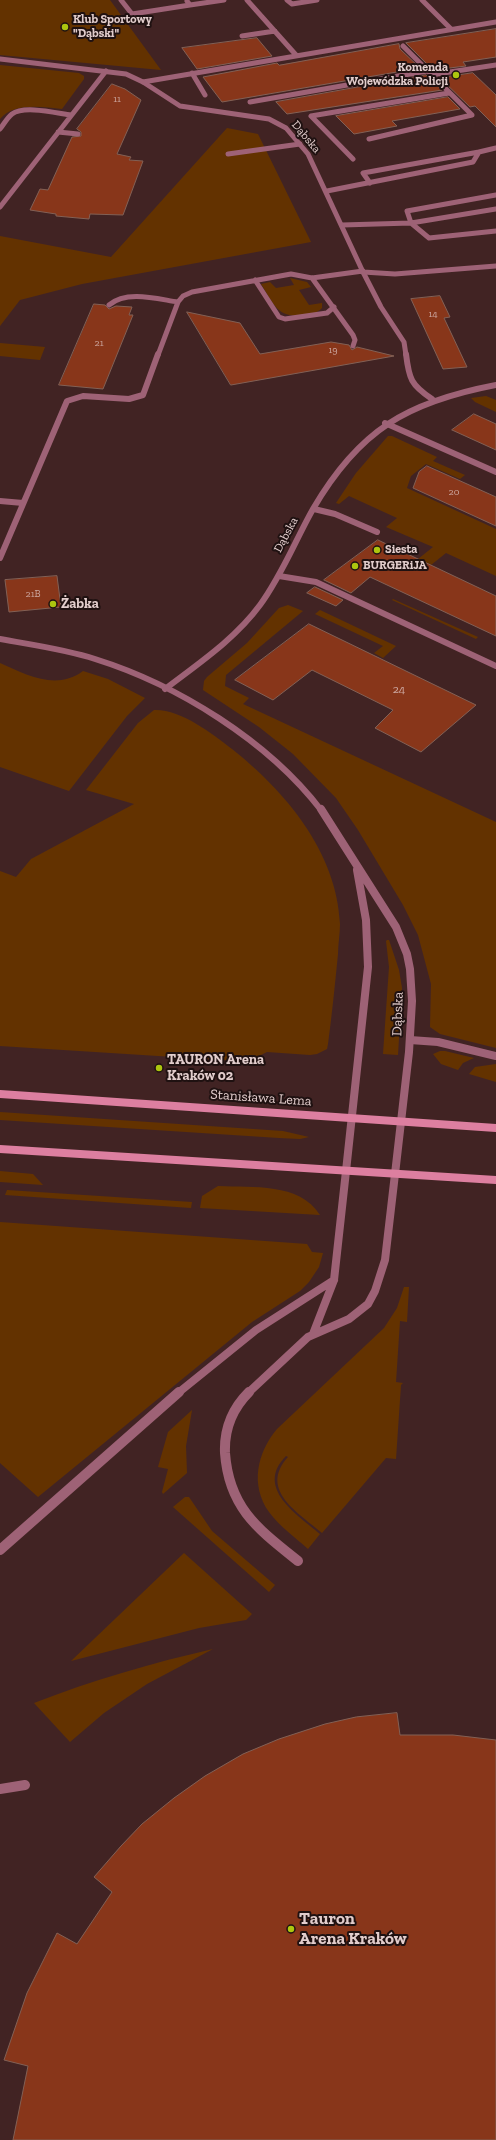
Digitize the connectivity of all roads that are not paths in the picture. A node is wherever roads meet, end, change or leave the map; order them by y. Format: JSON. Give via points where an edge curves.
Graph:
{"nodes":[{"id":1,"x":121,"y":0,"type":"edge"},
{"id":2,"x":186,"y":0,"type":"edge"},
{"id":3,"x":224,"y":0,"type":"edge"},
{"id":4,"x":247,"y":0,"type":"edge"},
{"id":5,"x":287,"y":0,"type":"edge"},
{"id":6,"x":317,"y":0,"type":"edge"},
{"id":7,"x":422,"y":0,"type":"edge"},
{"id":8,"x":190,"y":5,"type":"junction"},
{"id":9,"x":496,"y":22,"type":"edge"},
{"id":10,"x":451,"y":29,"type":"junction"},
{"id":11,"x":275,"y":31,"type":"junction"},
{"id":12,"x":242,"y":36,"type":"dead end"},
{"id":13,"x":403,"y":46,"type":"dead end"},
{"id":14,"x":296,"y":55,"type":"junction"},
{"id":15,"x":0,"y":59,"type":"edge"},
{"id":16,"x":494,"y":65,"type":"edge"},
{"id":17,"x":496,"y":70,"type":"edge"},
{"id":18,"x":106,"y":71,"type":"junction"},
{"id":19,"x":192,"y":73,"type":"junction"},
{"id":20,"x":429,"y":73,"type":"junction"},
{"id":21,"x":143,"y":82,"type":"junction"},
{"id":22,"x":449,"y":93,"type":"junction"},
{"id":23,"x":205,"y":94,"type":"dead end"},
{"id":24,"x":250,"y":102,"type":"dead end"},
{"id":25,"x":71,"y":115,"type":"junction"},
{"id":26,"x":0,"y":130,"type":"edge"},
{"id":27,"x":58,"y":132,"type":"junction"},
{"id":28,"x":78,"y":134,"type":"dead end"},
{"id":29,"x":369,"y":139,"type":"dead end"},
{"id":30,"x":300,"y":144,"type":"junction"},
{"id":31,"x":496,"y":148,"type":"edge"},
{"id":32,"x":479,"y":152,"type":"junction"},
{"id":33,"x":228,"y":154,"type":"dead end"},
{"id":34,"x":354,"y":159,"type":"dead end"},
{"id":35,"x":370,"y":183,"type":"junction"},
{"id":36,"x":327,"y":191,"type":"junction"},
{"id":37,"x":496,"y":194,"type":"edge"},
{"id":38,"x":0,"y":206,"type":"edge"},
{"id":39,"x":496,"y":209,"type":"edge"},
{"id":40,"x":411,"y":223,"type":"junction"},
{"id":41,"x":342,"y":225,"type":"junction"},
{"id":42,"x":496,"y":232,"type":"edge"},
{"id":43,"x":496,"y":266,"type":"edge"},
{"id":44,"x":363,"y":271,"type":"junction"},
{"id":45,"x":312,"y":278,"type":"junction"},
{"id":46,"x":255,"y":280,"type":"junction"},
{"id":47,"x":178,"y":302,"type":"junction"},
{"id":48,"x":109,"y":305,"type":"dead end"},
{"id":49,"x":334,"y":307,"type":"junction"},
{"id":50,"x":353,"y":346,"type":"dead end"},
{"id":51,"x":496,"y":385,"type":"edge"},
{"id":52,"x":432,"y":399,"type":"junction"},
{"id":53,"x":385,"y":423,"type":"junction"},
{"id":54,"x":496,"y":472,"type":"edge"},
{"id":55,"x":0,"y":501,"type":"edge"},
{"id":56,"x":23,"y":503,"type":"junction"},
{"id":57,"x":314,"y":509,"type":"junction"},
{"id":58,"x":377,"y":532,"type":"dead end"},
{"id":59,"x":0,"y":558,"type":"edge"},
{"id":60,"x":280,"y":576,"type":"junction"},
{"id":61,"x":0,"y":639,"type":"edge"},
{"id":62,"x":496,"y":666,"type":"edge"},
{"id":63,"x":165,"y":689,"type":"junction"},
{"id":64,"x":357,"y":867,"type":"junction"},
{"id":65,"x":410,"y":1040,"type":"junction"},
{"id":66,"x":496,"y":1056,"type":"edge"},
{"id":67,"x":0,"y":1094,"type":"edge"},
{"id":68,"x":352,"y":1117,"type":"junction"},
{"id":69,"x":402,"y":1122,"type":"junction"},
{"id":70,"x":496,"y":1128,"type":"edge"},
{"id":71,"x":0,"y":1149,"type":"edge"},
{"id":72,"x":346,"y":1172,"type":"junction"},
{"id":73,"x":395,"y":1174,"type":"junction"},
{"id":74,"x":496,"y":1180,"type":"edge"},
{"id":75,"x":334,"y":1280,"type":"junction"},
{"id":76,"x":313,"y":1334,"type":"junction"},
{"id":77,"x":0,"y":1550,"type":"edge"},
{"id":78,"x":298,"y":1561,"type":"dead end"},
{"id":79,"x":25,"y":1785,"type":"dead end"},
{"id":80,"x":0,"y":1789,"type":"edge"}],
"edges":[{"from":1,"to":8,"type":"street","via":[[132,14]]},
{"from":2,"to":8,"type":"street"},
{"from":3,"to":8,"type":"street"},
{"from":4,"to":11,"type":"street"},
{"from":5,"to":6,"type":"street","via":[[292,4]]},
{"from":7,"to":10,"type":"street"},
{"from":9,"to":10,"type":"street"},
{"from":10,"to":14,"type":"street"},
{"from":11,"to":12,"type":"street"},
{"from":11,"to":14,"type":"street"},
{"from":13,"to":20,"type":"street"},
{"from":14,"to":19,"type":"street"},
{"from":15,"to":18,"type":"street","name":"Dąbska"},
{"from":16,"to":17,"type":"street"},
{"from":16,"to":20,"type":"street"},
{"from":18,"to":21,"type":"street","name":"Dąbska","via":[[126,74]]},
{"from":18,"to":25,"type":"street"},
{"from":19,"to":21,"type":"street"},
{"from":19,"to":23,"type":"street"},
{"from":20,"to":22,"type":"street"},
{"from":20,"to":24,"type":"street"},
{"from":21,"to":30,"type":"street","name":"Dąbska","via":[[180,106],[269,119],[286,128]]},
{"from":22,"to":29,"type":"street","via":[[472,115]]},
{"from":22,"to":34,"type":"street","via":[[312,116]]},
{"from":25,"to":26,"type":"street","via":[[16,112]]},
{"from":25,"to":27,"type":"street"},
{"from":27,"to":28,"type":"street"},
{"from":27,"to":38,"type":"street"},
{"from":30,"to":33,"type":"street"},
{"from":30,"to":36,"type":"street","name":"Dąbska"},
{"from":31,"to":32,"type":"street"},
{"from":32,"to":35,"type":"street","via":[[473,162]]},
{"from":32,"to":35,"type":"street","via":[[363,173]]},
{"from":35,"to":36,"type":"street"},
{"from":36,"to":41,"type":"street","name":"Dąbska"},
{"from":37,"to":40,"type":"street","via":[[407,211]]},
{"from":39,"to":40,"type":"street"},
{"from":40,"to":41,"type":"street"},
{"from":40,"to":42,"type":"street","via":[[429,238]]},
{"from":41,"to":44,"type":"street","name":"Dąbska"},
{"from":43,"to":44,"type":"street","via":[[395,274]]},
{"from":44,"to":45,"type":"street"},
{"from":44,"to":52,"type":"street","name":"Dąbska","via":[[381,307],[404,342],[412,382],[418,390]]},
{"from":45,"to":46,"type":"street","via":[[291,274]]},
{"from":45,"to":49,"type":"street"},
{"from":46,"to":47,"type":"street","via":[[192,292],[182,296]]},
{"from":46,"to":49,"type":"street","via":[[279,317],[285,319],[327,313]]},
{"from":47,"to":48,"type":"street","via":[[126,297],[115,299]]},
{"from":47,"to":56,"type":"street","via":[[143,395],[129,399],[83,396],[67,401]]},
{"from":49,"to":50,"type":"street","via":[[353,335]]},
{"from":51,"to":52,"type":"street","name":"Dąbska"},
{"from":52,"to":53,"type":"street","name":"Dąbska"},
{"from":53,"to":54,"type":"street"},
{"from":53,"to":57,"type":"street","name":"Dąbska","via":[[349,457]]},
{"from":55,"to":56,"type":"street"},
{"from":56,"to":59,"type":"street"},
{"from":57,"to":58,"type":"street","via":[[335,514]]},
{"from":57,"to":60,"type":"street","name":"Dąbska"},
{"from":60,"to":62,"type":"street","via":[[316,582]]},
{"from":60,"to":63,"type":"street","name":"Dąbska","via":[[259,607],[231,636]]},
{"from":61,"to":63,"type":"street","name":"Dąbska","via":[[108,663]]},
{"from":63,"to":64,"type":"street","name":"Dąbska","via":[[234,729],[278,763],[325,816]]},
{"from":64,"to":65,"type":"street","name":"Dąbska","via":[[390,914],[402,942],[409,967],[412,993]]},
{"from":64,"to":68,"type":"street","name":"Dąbska","via":[[366,920],[368,967]]},
{"from":65,"to":66,"type":"street","via":[[438,1042]]},
{"from":65,"to":69,"type":"street","name":"Dąbska"},
{"from":67,"to":68,"type":"main road","name":"Stanisława Lema"},
{"from":68,"to":69,"type":"main road","name":"Stanisława Lema"},
{"from":68,"to":72,"type":"street","name":"Dąbska"},
{"from":69,"to":70,"type":"main road","name":"Stanisława Lema"},
{"from":69,"to":73,"type":"street","name":"Dąbska"},
{"from":71,"to":72,"type":"main road"},
{"from":72,"to":73,"type":"main road"},
{"from":72,"to":75,"type":"street","name":"Dąbska"},
{"from":73,"to":74,"type":"main road"},
{"from":73,"to":76,"type":"street","name":"Dąbska","via":[[385,1262],[376,1291],[368,1305],[355,1316]]},
{"from":75,"to":76,"type":"street","name":"Dąbska"},
{"from":75,"to":77,"type":"street","via":[[247,1336],[164,1405]]},
{"from":76,"to":78,"type":"street","via":[[243,1399],[228,1422],[225,1436],[227,1472],[238,1505],[266,1535]]},
{"from":79,"to":80,"type":"street"}]}
